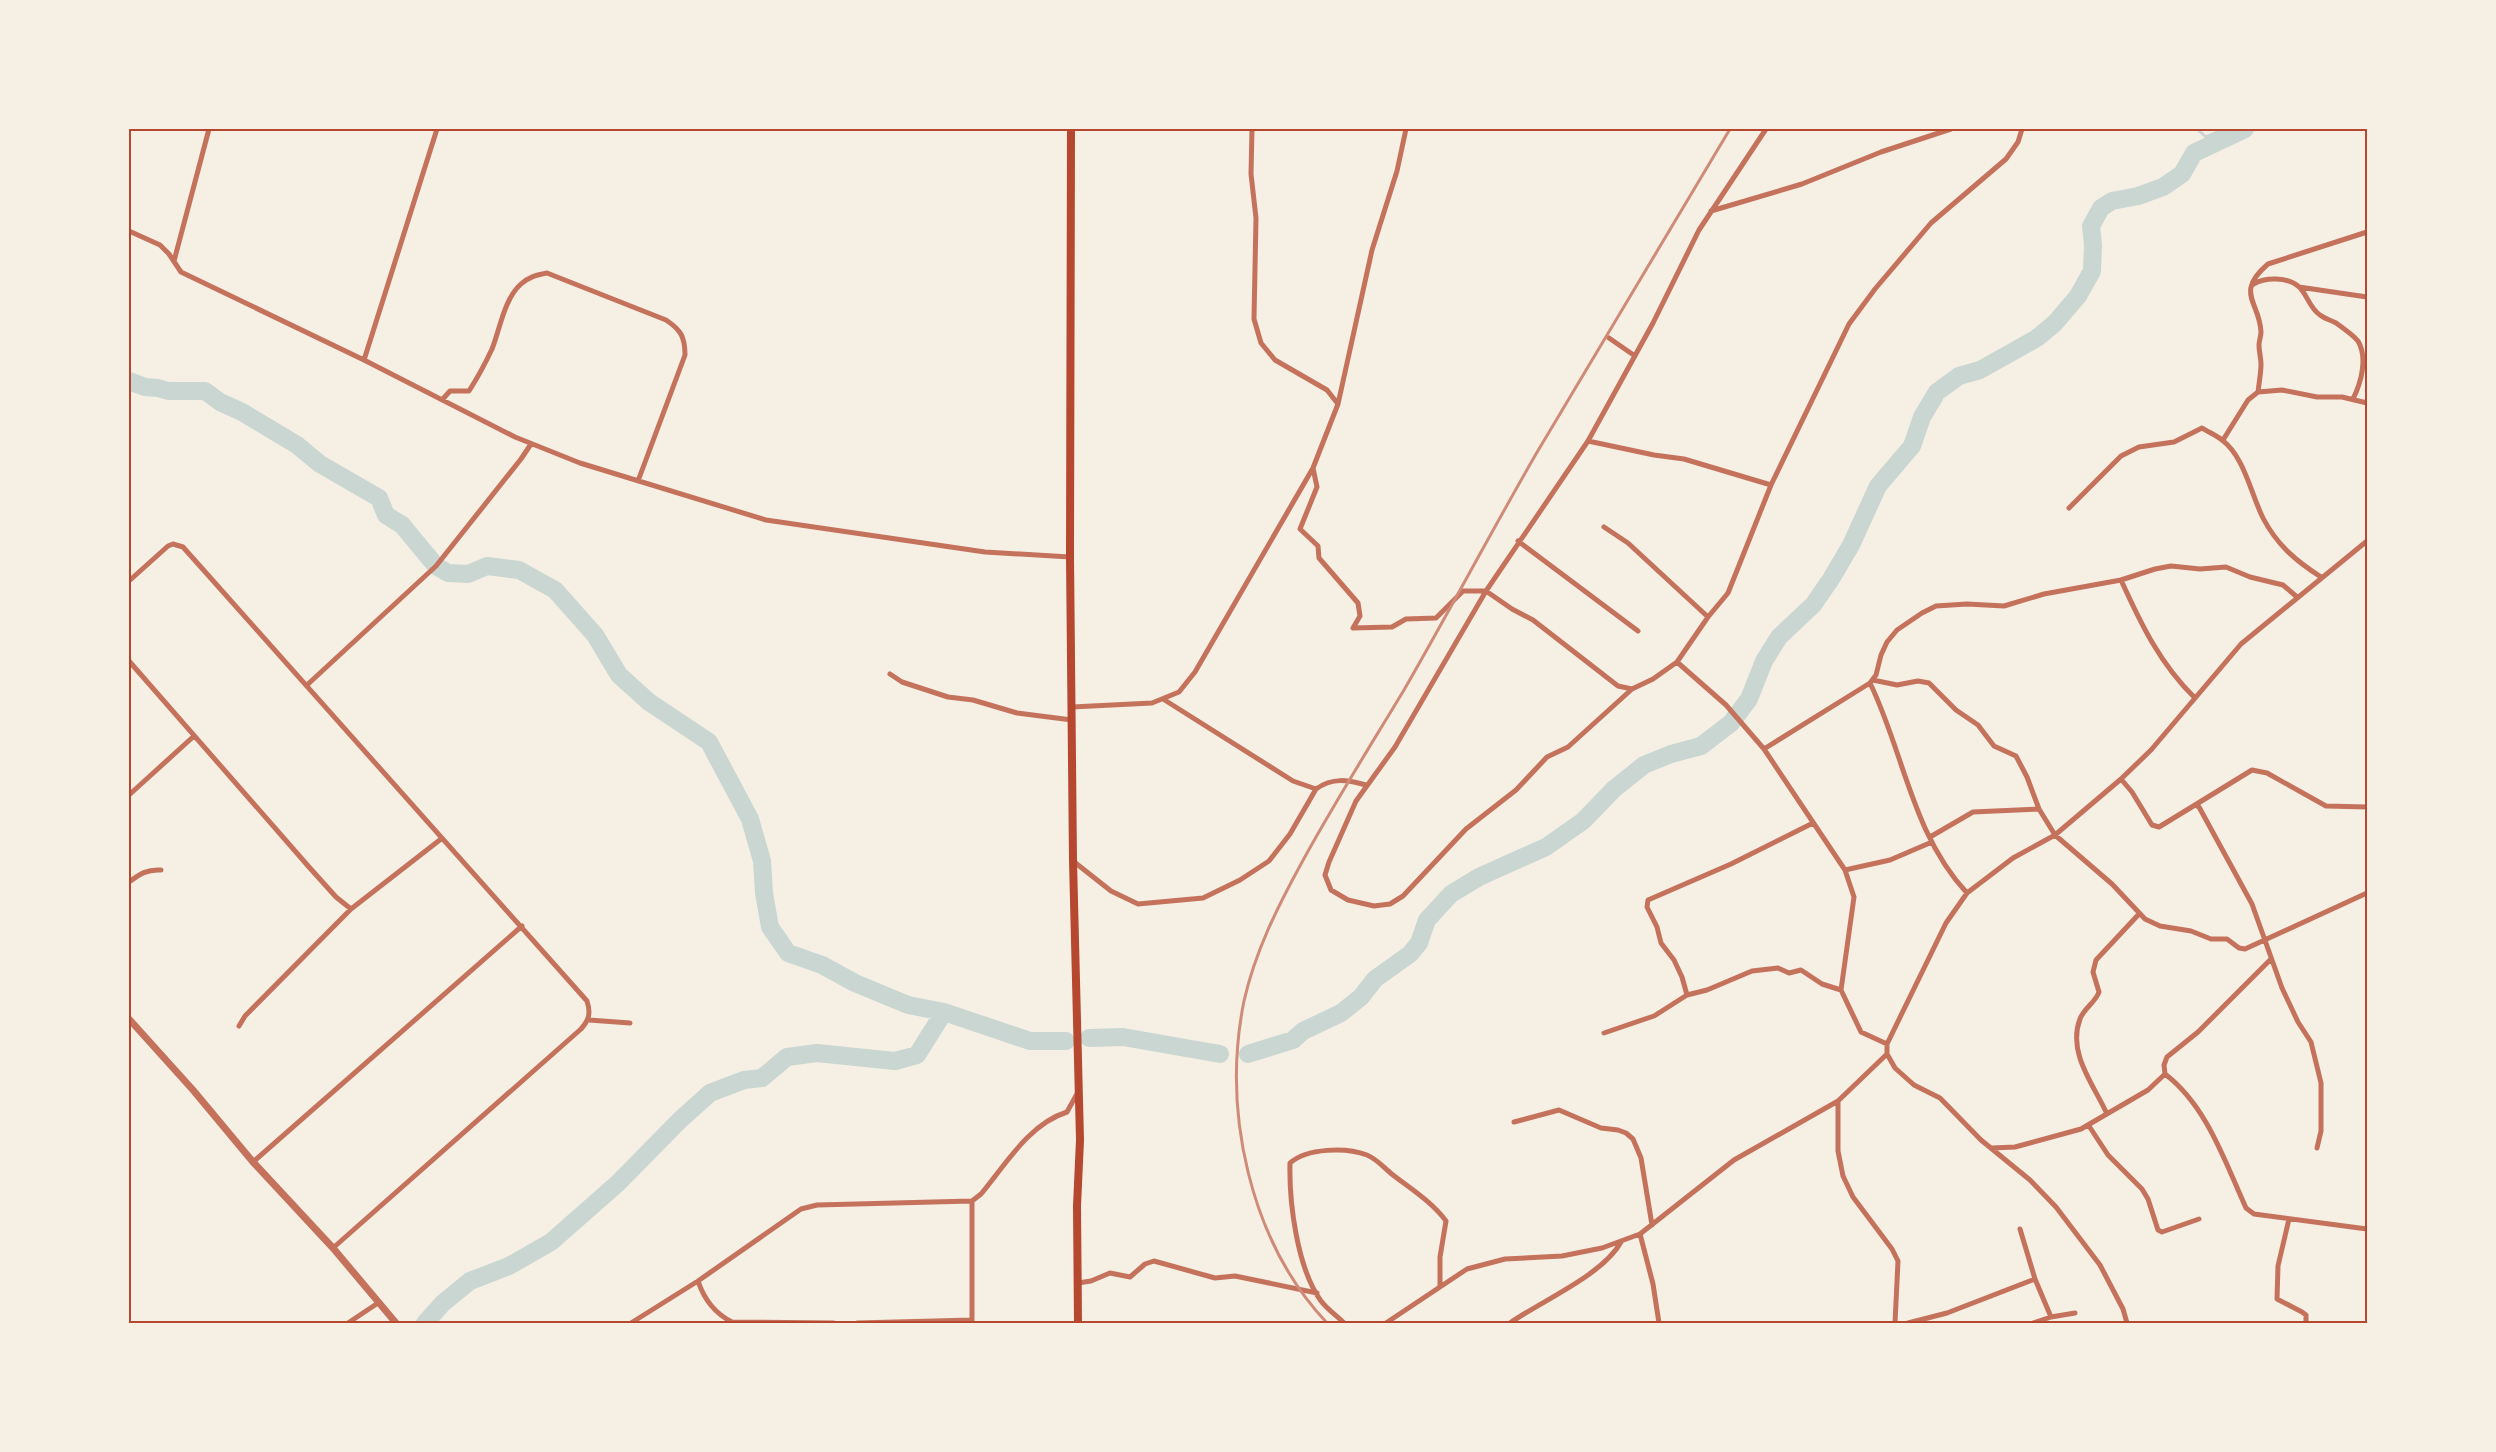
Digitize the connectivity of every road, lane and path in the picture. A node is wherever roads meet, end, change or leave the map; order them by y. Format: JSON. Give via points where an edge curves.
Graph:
{"nodes":[{"id":1,"x":209,"y":129,"type":"edge"},
{"id":2,"x":437,"y":129,"type":"edge"},
{"id":3,"x":1071,"y":129,"type":"edge"},
{"id":4,"x":1252,"y":129,"type":"edge"},
{"id":5,"x":1406,"y":129,"type":"edge"},
{"id":6,"x":1766,"y":129,"type":"edge"},
{"id":7,"x":1951,"y":129,"type":"edge"},
{"id":8,"x":2022,"y":129,"type":"edge"},
{"id":9,"x":1711,"y":211,"type":"junction"},
{"id":10,"x":129,"y":231,"type":"edge"},
{"id":11,"x":2367,"y":232,"type":"edge"},
{"id":12,"x":174,"y":261,"type":"junction"},
{"id":13,"x":2252,"y":285,"type":"junction"},
{"id":14,"x":2299,"y":287,"type":"junction"},
{"id":15,"x":2367,"y":297,"type":"edge"},
{"id":16,"x":1609,"y":338,"type":"dead end"},
{"id":17,"x":1635,"y":356,"type":"junction"},
{"id":18,"x":364,"y":360,"type":"junction"},
{"id":19,"x":2258,"y":392,"type":"junction"},
{"id":20,"x":2353,"y":399,"type":"junction"},
{"id":21,"x":442,"y":400,"type":"junction"},
{"id":22,"x":2367,"y":403,"type":"edge"},
{"id":23,"x":1338,"y":404,"type":"junction"},
{"id":24,"x":2223,"y":440,"type":"junction"},
{"id":25,"x":1588,"y":441,"type":"junction"},
{"id":26,"x":531,"y":444,"type":"junction"},
{"id":27,"x":1312,"y":468,"type":"junction"},
{"id":28,"x":638,"y":481,"type":"junction"},
{"id":29,"x":1771,"y":485,"type":"junction"},
{"id":30,"x":2069,"y":508,"type":"dead end"},
{"id":31,"x":1604,"y":527,"type":"dead end"},
{"id":32,"x":1518,"y":541,"type":"junction"},
{"id":33,"x":2367,"y":541,"type":"edge"},
{"id":34,"x":1070,"y":557,"type":"junction"},
{"id":35,"x":2321,"y":577,"type":"junction"},
{"id":36,"x":129,"y":580,"type":"edge"},
{"id":37,"x":2121,"y":580,"type":"junction"},
{"id":38,"x":1486,"y":591,"type":"junction"},
{"id":39,"x":2297,"y":597,"type":"junction"},
{"id":40,"x":1707,"y":617,"type":"junction"},
{"id":41,"x":1638,"y":631,"type":"dead end"},
{"id":42,"x":129,"y":661,"type":"edge"},
{"id":43,"x":1677,"y":662,"type":"junction"},
{"id":44,"x":890,"y":674,"type":"dead end"},
{"id":45,"x":1872,"y":682,"type":"junction"},
{"id":46,"x":307,"y":685,"type":"junction"},
{"id":47,"x":1632,"y":688,"type":"junction"},
{"id":48,"x":2195,"y":698,"type":"junction"},
{"id":49,"x":1163,"y":699,"type":"junction"},
{"id":50,"x":1072,"y":707,"type":"junction"},
{"id":51,"x":1072,"y":720,"type":"junction"},
{"id":52,"x":194,"y":736,"type":"junction"},
{"id":53,"x":1764,"y":749,"type":"junction"},
{"id":54,"x":2121,"y":780,"type":"junction"},
{"id":55,"x":1366,"y":785,"type":"junction"},
{"id":56,"x":1317,"y":789,"type":"junction"},
{"id":57,"x":129,"y":795,"type":"edge"},
{"id":58,"x":2195,"y":805,"type":"junction"},
{"id":59,"x":2367,"y":807,"type":"edge"},
{"id":60,"x":2039,"y":809,"type":"junction"},
{"id":61,"x":1813,"y":823,"type":"junction"},
{"id":62,"x":2055,"y":834,"type":"junction"},
{"id":63,"x":441,"y":838,"type":"junction"},
{"id":64,"x":1931,"y":840,"type":"junction"},
{"id":65,"x":1073,"y":861,"type":"junction"},
{"id":66,"x":161,"y":870,"type":"dead end"},
{"id":67,"x":1845,"y":870,"type":"junction"},
{"id":68,"x":129,"y":882,"type":"edge"},
{"id":69,"x":1967,"y":893,"type":"junction"},
{"id":70,"x":2367,"y":893,"type":"edge"},
{"id":71,"x":351,"y":909,"type":"junction"},
{"id":72,"x":2139,"y":914,"type":"junction"},
{"id":73,"x":522,"y":926,"type":"junction"},
{"id":74,"x":2266,"y":938,"type":"junction"},
{"id":75,"x":2271,"y":959,"type":"junction"},
{"id":76,"x":1841,"y":990,"type":"junction"},
{"id":77,"x":1687,"y":995,"type":"junction"},
{"id":78,"x":129,"y":1019,"type":"edge"},
{"id":79,"x":589,"y":1020,"type":"junction"},
{"id":80,"x":630,"y":1023,"type":"dead end"},
{"id":81,"x":239,"y":1026,"type":"dead end"},
{"id":82,"x":1605,"y":1033,"type":"dead end"},
{"id":83,"x":1887,"y":1044,"type":"junction"},
{"id":84,"x":1887,"y":1054,"type":"junction"},
{"id":85,"x":2165,"y":1074,"type":"junction"},
{"id":86,"x":1079,"y":1090,"type":"junction"},
{"id":87,"x":1838,"y":1101,"type":"junction"},
{"id":88,"x":2107,"y":1114,"type":"junction"},
{"id":89,"x":1514,"y":1122,"type":"dead end"},
{"id":90,"x":2089,"y":1126,"type":"junction"},
{"id":91,"x":1992,"y":1148,"type":"junction"},
{"id":92,"x":2317,"y":1148,"type":"dead end"},
{"id":93,"x":253,"y":1162,"type":"junction"},
{"id":94,"x":972,"y":1201,"type":"junction"},
{"id":95,"x":2289,"y":1218,"type":"junction"},
{"id":96,"x":2199,"y":1220,"type":"dead end"},
{"id":97,"x":1652,"y":1225,"type":"junction"},
{"id":98,"x":2020,"y":1229,"type":"dead end"},
{"id":99,"x":2367,"y":1229,"type":"edge"},
{"id":100,"x":1640,"y":1234,"type":"junction"},
{"id":101,"x":1621,"y":1242,"type":"junction"},
{"id":102,"x":333,"y":1248,"type":"junction"},
{"id":103,"x":2035,"y":1279,"type":"junction"},
{"id":104,"x":698,"y":1281,"type":"junction"},
{"id":105,"x":1078,"y":1283,"type":"junction"},
{"id":106,"x":1440,"y":1286,"type":"junction"},
{"id":107,"x":1317,"y":1293,"type":"junction"},
{"id":108,"x":378,"y":1303,"type":"junction"},
{"id":109,"x":2075,"y":1313,"type":"dead end"},
{"id":110,"x":2051,"y":1317,"type":"junction"},
{"id":111,"x":972,"y":1321,"type":"edge"},
{"id":112,"x":348,"y":1323,"type":"edge"},
{"id":113,"x":396,"y":1323,"type":"edge"},
{"id":114,"x":631,"y":1323,"type":"edge"},
{"id":115,"x":834,"y":1323,"type":"edge"},
{"id":116,"x":857,"y":1323,"type":"edge"},
{"id":117,"x":1078,"y":1323,"type":"edge"},
{"id":118,"x":1344,"y":1323,"type":"edge"},
{"id":119,"x":1386,"y":1323,"type":"edge"},
{"id":120,"x":1510,"y":1323,"type":"edge"},
{"id":121,"x":1659,"y":1323,"type":"edge"},
{"id":122,"x":1895,"y":1323,"type":"edge"},
{"id":123,"x":1908,"y":1323,"type":"edge"},
{"id":124,"x":2033,"y":1323,"type":"edge"},
{"id":125,"x":2127,"y":1323,"type":"edge"},
{"id":126,"x":2306,"y":1323,"type":"edge"}],
"edges":[{"from":1,"to":12,"type":"street"},
{"from":2,"to":18,"type":"street"},
{"from":3,"to":34,"type":"main road"},
{"from":4,"to":23,"type":"street","via":[[1251,174],[1256,218],[1254,319],[1261,344],[1275,360],[1327,390]]},
{"from":5,"to":23,"type":"street","via":[[1372,250]]},
{"from":6,"to":9,"type":"street"},
{"from":7,"to":9,"type":"street","via":[[1802,184]]},
{"from":8,"to":29,"type":"street","via":[[2006,159],[1931,223],[1849,324]]},
{"from":9,"to":17,"type":"street"},
{"from":10,"to":12,"type":"street","via":[[160,245]]},
{"from":11,"to":13,"type":"street","via":[[2268,264]]},
{"from":12,"to":18,"type":"street","via":[[181,272]]},
{"from":13,"to":14,"type":"street","via":[[2265,278]]},
{"from":13,"to":19,"type":"street","via":[[2252,304],[2261,329]]},
{"from":14,"to":15,"type":"street"},
{"from":14,"to":20,"type":"street","via":[[2319,315],[2358,342],[2364,367]]},
{"from":16,"to":17,"type":"street"},
{"from":17,"to":25,"type":"street"},
{"from":18,"to":21,"type":"street"},
{"from":19,"to":20,"type":"street","via":[[2282,390]]},
{"from":19,"to":24,"type":"street","via":[[2248,400]]},
{"from":20,"to":22,"type":"street"},
{"from":21,"to":26,"type":"street"},
{"from":21,"to":28,"type":"street","via":[[450,391],[469,391],[492,349],[510,299],[532,275],[547,273],[666,320],[679,329],[685,340],[685,355]]},
{"from":23,"to":27,"type":"street"},
{"from":24,"to":30,"type":"street","via":[[2198,428],[2174,442],[2139,447],[2121,456]]},
{"from":24,"to":35,"type":"street","via":[[2245,473],[2274,535],[2288,554]]},
{"from":25,"to":29,"type":"street","via":[[1684,459]]},
{"from":25,"to":32,"type":"street"},
{"from":26,"to":28,"type":"street"},
{"from":26,"to":46,"type":"street","via":[[436,566]]},
{"from":27,"to":38,"type":"street","via":[[1317,487],[1300,530],[1318,546],[1319,558],[1358,603],[1360,616],[1353,628],[1392,627],[1407,620],[1436,618],[1463,591]]},
{"from":27,"to":49,"type":"street","via":[[1195,672],[1179,692]]},
{"from":28,"to":34,"type":"street","via":[[766,519],[985,552]]},
{"from":29,"to":40,"type":"street","via":[[1728,593]]},
{"from":31,"to":40,"type":"street","via":[[1628,543]]},
{"from":32,"to":38,"type":"street"},
{"from":32,"to":41,"type":"street"},
{"from":33,"to":35,"type":"street"},
{"from":34,"to":50,"type":"main road"},
{"from":35,"to":39,"type":"street"},
{"from":36,"to":46,"type":"street","via":[[168,546],[183,548]]},
{"from":37,"to":39,"type":"street","via":[[2171,566],[2226,567],[2283,585]]},
{"from":37,"to":45,"type":"street","via":[[2044,594],[2004,606],[1936,606],[1892,636]]},
{"from":37,"to":48,"type":"street","via":[[2162,662]]},
{"from":38,"to":47,"type":"street","via":[[1533,620],[1618,686]]},
{"from":38,"to":55,"type":"street","via":[[1401,738]]},
{"from":39,"to":48,"type":"street","via":[[2229,657]]},
{"from":40,"to":43,"type":"street"},
{"from":42,"to":52,"type":"street"},
{"from":43,"to":47,"type":"street"},
{"from":43,"to":53,"type":"street","via":[[1726,705]]},
{"from":44,"to":51,"type":"street","via":[[948,698]]},
{"from":45,"to":53,"type":"street"},
{"from":45,"to":60,"type":"street","via":[[1896,685],[1924,681],[1934,686],[1956,710],[1978,725],[1994,746],[2016,756]]},
{"from":45,"to":64,"type":"street","via":[[1906,785]]},
{"from":46,"to":63,"type":"street"},
{"from":47,"to":55,"type":"street","via":[[1568,747],[1547,757],[1516,790],[1466,829],[1412,889],[1390,904],[1355,903],[1337,894],[1325,875]]},
{"from":48,"to":54,"type":"street"},
{"from":49,"to":50,"type":"street","via":[[1152,703]]},
{"from":49,"to":56,"type":"street","via":[[1293,780]]},
{"from":50,"to":51,"type":"main road"},
{"from":51,"to":65,"type":"main road"},
{"from":52,"to":57,"type":"street"},
{"from":52,"to":71,"type":"street","via":[[336,897]]},
{"from":53,"to":61,"type":"street"},
{"from":54,"to":58,"type":"street","via":[[2156,827]]},
{"from":54,"to":62,"type":"street"},
{"from":55,"to":56,"type":"street","via":[[1333,780]]},
{"from":56,"to":65,"type":"street","via":[[1269,861],[1203,898],[1138,904],[1111,891]]},
{"from":58,"to":59,"type":"street","via":[[2252,770],[2267,773],[2326,806]]},
{"from":58,"to":74,"type":"street","via":[[2203,810]]},
{"from":60,"to":62,"type":"street"},
{"from":60,"to":64,"type":"street","via":[[1973,812]]},
{"from":61,"to":67,"type":"street"},
{"from":61,"to":77,"type":"street","via":[[1648,900],[1661,943],[1674,960]]},
{"from":62,"to":69,"type":"street","via":[[2013,858]]},
{"from":62,"to":72,"type":"street","via":[[2112,884]]},
{"from":63,"to":71,"type":"street"},
{"from":63,"to":73,"type":"street"},
{"from":64,"to":67,"type":"street","via":[[1900,856]]},
{"from":64,"to":69,"type":"street","via":[[1953,878]]},
{"from":65,"to":86,"type":"main road"},
{"from":66,"to":68,"type":"street","via":[[141,873]]},
{"from":67,"to":76,"type":"street","via":[[1854,897]]},
{"from":69,"to":83,"type":"street","via":[[1946,923]]},
{"from":70,"to":74,"type":"street"},
{"from":71,"to":81,"type":"street"},
{"from":72,"to":74,"type":"street","via":[[2160,926],[2211,939],[2228,939],[2242,949]]},
{"from":72,"to":88,"type":"street","via":[[2096,960],[2093,972],[2099,992],[2083,1013],[2077,1032],[2081,1061]]},
{"from":73,"to":79,"type":"street","via":[[587,1001]]},
{"from":73,"to":93,"type":"street"},
{"from":74,"to":75,"type":"street"},
{"from":75,"to":85,"type":"street","via":[[2198,1032],[2167,1057]]},
{"from":75,"to":92,"type":"street","via":[[2317,1062],[2321,1131]]},
{"from":76,"to":77,"type":"street","via":[[1822,984],[1801,970],[1789,973],[1770,968]]},
{"from":76,"to":83,"type":"street","via":[[1861,1032]]},
{"from":77,"to":82,"type":"street","via":[[1654,1016]]},
{"from":78,"to":93,"type":"street"},
{"from":79,"to":80,"type":"street"},
{"from":79,"to":102,"type":"street"},
{"from":83,"to":84,"type":"street"},
{"from":84,"to":87,"type":"street"},
{"from":84,"to":91,"type":"street","via":[[1895,1068],[1914,1085],[1940,1098]]},
{"from":85,"to":88,"type":"street","via":[[2148,1090]]},
{"from":85,"to":95,"type":"street","via":[[2194,1104],[2209,1128],[2246,1208],[2254,1214]]},
{"from":86,"to":94,"type":"street","via":[[1067,1112],[1052,1116],[1027,1137]]},
{"from":86,"to":105,"type":"main road"},
{"from":87,"to":97,"type":"street","via":[[1734,1160]]},
{"from":87,"to":122,"type":"street","via":[[1838,1151],[1843,1176],[1853,1197],[1898,1261]]},
{"from":88,"to":90,"type":"street"},
{"from":89,"to":97,"type":"street","via":[[1559,1110],[1601,1128],[1626,1133],[1641,1158]]},
{"from":90,"to":91,"type":"street","via":[[2015,1147]]},
{"from":90,"to":96,"type":"street","via":[[2108,1155],[2142,1189],[2158,1230]]},
{"from":91,"to":125,"type":"street","via":[[2030,1180],[2077,1232],[2100,1265]]},
{"from":93,"to":102,"type":"street"},
{"from":94,"to":104,"type":"street","via":[[817,1205],[801,1209]]},
{"from":94,"to":111,"type":"street"},
{"from":95,"to":99,"type":"street"},
{"from":95,"to":126,"type":"street","via":[[2278,1266],[2277,1299],[2306,1315]]},
{"from":97,"to":100,"type":"street"},
{"from":98,"to":103,"type":"street"},
{"from":100,"to":101,"type":"street"},
{"from":100,"to":121,"type":"street"},
{"from":101,"to":106,"type":"street","via":[[1562,1256],[1504,1259],[1461,1271]]},
{"from":101,"to":120,"type":"street","via":[[1596,1269]]},
{"from":102,"to":108,"type":"street"},
{"from":103,"to":110,"type":"street"},
{"from":103,"to":123,"type":"street","via":[[1947,1313]]},
{"from":104,"to":114,"type":"street"},
{"from":104,"to":115,"type":"street","via":[[704,1299],[732,1322]]},
{"from":105,"to":107,"type":"street","via":[[1110,1273],[1130,1277],[1154,1261],[1215,1278],[1236,1276]]},
{"from":105,"to":117,"type":"main road"},
{"from":106,"to":107,"type":"street","via":[[1444,1218],[1376,1160],[1359,1153],[1329,1151],[1308,1153],[1290,1162],[1296,1240]]},
{"from":106,"to":119,"type":"street"},
{"from":107,"to":118,"type":"street"},
{"from":108,"to":112,"type":"street"},
{"from":108,"to":113,"type":"street"},
{"from":109,"to":110,"type":"street"},
{"from":110,"to":124,"type":"street"},
{"from":111,"to":116,"type":"street"}]}
